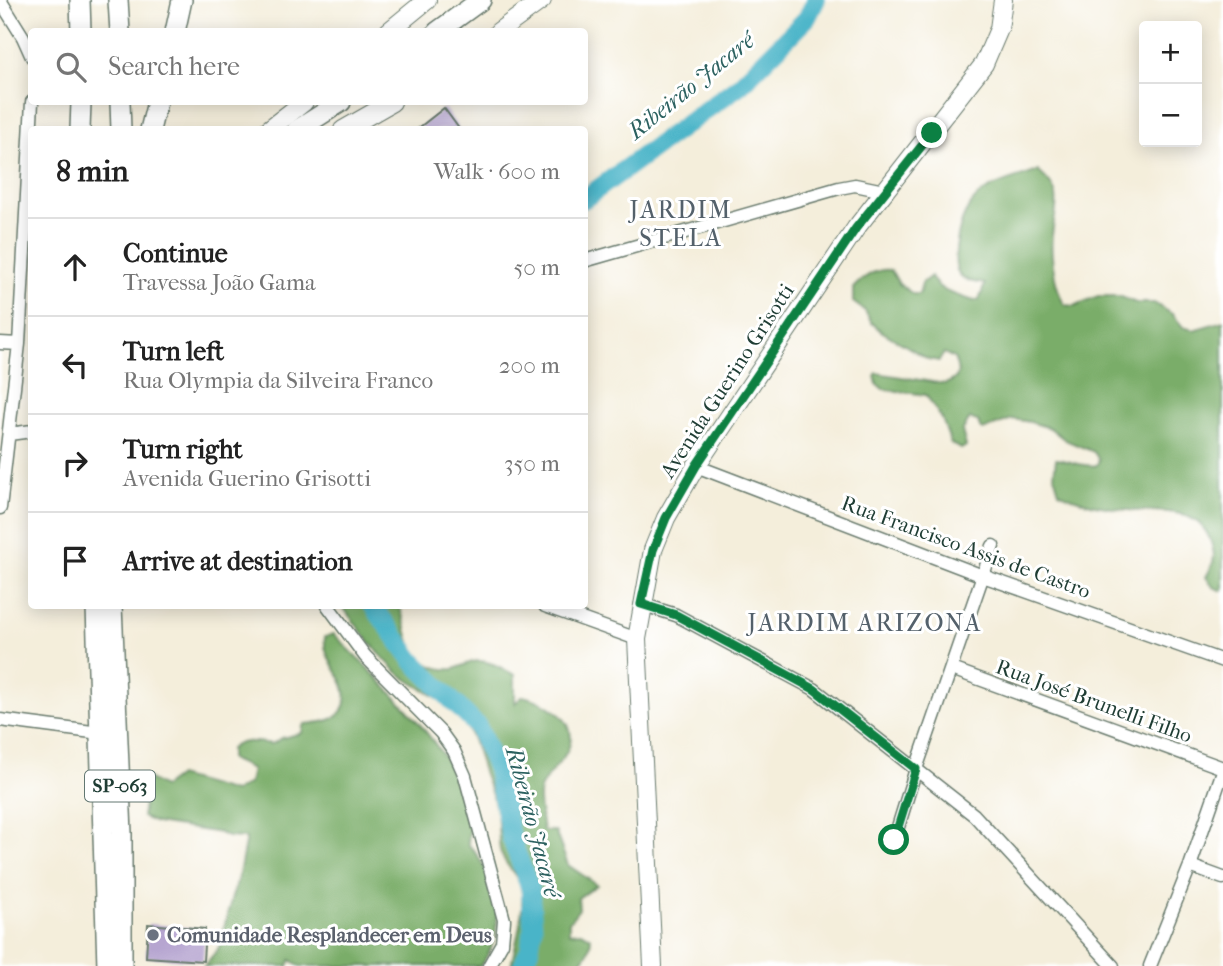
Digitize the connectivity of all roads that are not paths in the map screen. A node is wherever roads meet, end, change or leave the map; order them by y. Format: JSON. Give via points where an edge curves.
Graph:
{"nodes":[{"id":1,"x":0,"y":0,"type":"edge"},
{"id":2,"x":80,"y":0,"type":"edge"},
{"id":3,"x":118,"y":0,"type":"edge"},
{"id":4,"x":182,"y":0,"type":"edge"},
{"id":5,"x":427,"y":0,"type":"edge"},
{"id":6,"x":481,"y":0,"type":"edge"},
{"id":7,"x":542,"y":0,"type":"edge"},
{"id":8,"x":1003,"y":0,"type":"edge"},
{"id":9,"x":81,"y":28,"type":"edge"},
{"id":10,"x":120,"y":28,"type":"edge"},
{"id":11,"x":176,"y":28,"type":"edge"},
{"id":12,"x":393,"y":28,"type":"edge"},
{"id":13,"x":442,"y":28,"type":"edge"},
{"id":14,"x":504,"y":28,"type":"edge"},
{"id":15,"x":28,"y":48,"type":"edge"},
{"id":16,"x":32,"y":105,"type":"edge"},
{"id":17,"x":81,"y":105,"type":"edge"},
{"id":18,"x":120,"y":105,"type":"edge"},
{"id":19,"x":156,"y":105,"type":"edge"},
{"id":20,"x":300,"y":105,"type":"edge"},
{"id":21,"x":335,"y":105,"type":"edge"},
{"id":22,"x":336,"y":105,"type":"edge"},
{"id":23,"x":387,"y":105,"type":"edge"},
{"id":24,"x":31,"y":126,"type":"edge"},
{"id":25,"x":80,"y":126,"type":"edge"},
{"id":26,"x":121,"y":126,"type":"edge"},
{"id":27,"x":151,"y":126,"type":"edge"},
{"id":28,"x":273,"y":126,"type":"edge"},
{"id":29,"x":303,"y":126,"type":"edge"},
{"id":30,"x":314,"y":126,"type":"edge"},
{"id":31,"x":350,"y":126,"type":"edge"},
{"id":32,"x":28,"y":176,"type":"edge"},
{"id":33,"x":884,"y":191,"type":"junction"},
{"id":34,"x":588,"y":260,"type":"edge"},
{"id":35,"x":0,"y":343,"type":"edge"},
{"id":36,"x":19,"y":344,"type":"junction"},
{"id":37,"x":28,"y":432,"type":"edge"},
{"id":38,"x":9,"y":435,"type":"junction"},
{"id":39,"x":696,"y":466,"type":"junction"},
{"id":40,"x":0,"y":508,"type":"edge"},
{"id":41,"x":993,"y":546,"type":"dead end"},
{"id":42,"x":983,"y":576,"type":"junction"},
{"id":43,"x":641,"y":604,"type":"junction"},
{"id":44,"x":96,"y":609,"type":"edge"},
{"id":45,"x":112,"y":609,"type":"edge"},
{"id":46,"x":330,"y":609,"type":"edge"},
{"id":47,"x":553,"y":609,"type":"edge"},
{"id":48,"x":637,"y":639,"type":"junction"},
{"id":49,"x":1223,"y":661,"type":"edge"},
{"id":50,"x":952,"y":669,"type":"junction"},
{"id":51,"x":0,"y":720,"type":"edge"},
{"id":52,"x":100,"y":733,"type":"junction"},
{"id":53,"x":916,"y":769,"type":"junction"},
{"id":54,"x":1223,"y":769,"type":"edge"},
{"id":55,"x":894,"y":840,"type":"dead end"},
{"id":56,"x":1190,"y":866,"type":"junction"},
{"id":57,"x":1223,"y":878,"type":"edge"},
{"id":58,"x":107,"y":966,"type":"edge"},
{"id":59,"x":122,"y":966,"type":"edge"},
{"id":60,"x":489,"y":966,"type":"edge"},
{"id":61,"x":653,"y":966,"type":"edge"},
{"id":62,"x":1113,"y":966,"type":"edge"},
{"id":63,"x":1150,"y":966,"type":"edge"}],
"edges":[{"from":1,"to":15,"type":"street"},
{"from":2,"to":9,"type":"main road"},
{"from":3,"to":10,"type":"main road"},
{"from":4,"to":11,"type":"main road"},
{"from":5,"to":12,"type":"main road"},
{"from":6,"to":13,"type":"main road"},
{"from":7,"to":14,"type":"main road"},
{"from":8,"to":33,"type":"main road","name":"Avenida Guerino Grisotti","via":[[999,29],[984,64]]},
{"from":16,"to":24,"type":"street"},
{"from":17,"to":25,"type":"main road"},
{"from":18,"to":26,"type":"main road"},
{"from":19,"to":27,"type":"main road"},
{"from":20,"to":28,"type":"main road"},
{"from":21,"to":29,"type":"main road"},
{"from":22,"to":30,"type":"main road"},
{"from":23,"to":31,"type":"main road"},
{"from":32,"to":36,"type":"street"},
{"from":33,"to":34,"type":"street","via":[[855,185],[839,188]]},
{"from":33,"to":39,"type":"main road","name":"Avenida Guerino Grisotti"},
{"from":35,"to":36,"type":"street"},
{"from":36,"to":38,"type":"street"},
{"from":37,"to":38,"type":"street"},
{"from":38,"to":40,"type":"street"},
{"from":39,"to":42,"type":"street","name":"Rua Francisco Assis de Castro"},
{"from":39,"to":43,"type":"main road","name":"Avenida Guerino Grisotti","via":[[653,550]]},
{"from":41,"to":42,"type":"street"},
{"from":42,"to":49,"type":"street","name":"Rua Francisco Assis de Castro"},
{"from":42,"to":50,"type":"street"},
{"from":43,"to":48,"type":"main road","name":"Avenida Guerino Grisotti"},
{"from":43,"to":53,"type":"street","via":[[676,615],[814,689]]},
{"from":44,"to":52,"type":"main road","number":"SP-063"},
{"from":45,"to":59,"type":"main road","number":"SP-063","via":[[122,833]]},
{"from":46,"to":60,"type":"street","via":[[365,656],[441,733],[466,776],[504,920],[502,943]]},
{"from":47,"to":48,"type":"street"},
{"from":48,"to":61,"type":"main road","name":"Avenida Guerino Grisotti"},
{"from":50,"to":53,"type":"street"},
{"from":50,"to":54,"type":"street","name":"Rua José Brunelli Filho"},
{"from":51,"to":52,"type":"street"},
{"from":52,"to":58,"type":"main road","number":"SP-063"},
{"from":53,"to":55,"type":"street"},
{"from":53,"to":62,"type":"street","via":[[974,815]]},
{"from":54,"to":56,"type":"street"},
{"from":56,"to":57,"type":"street"},
{"from":56,"to":63,"type":"street"}]}
